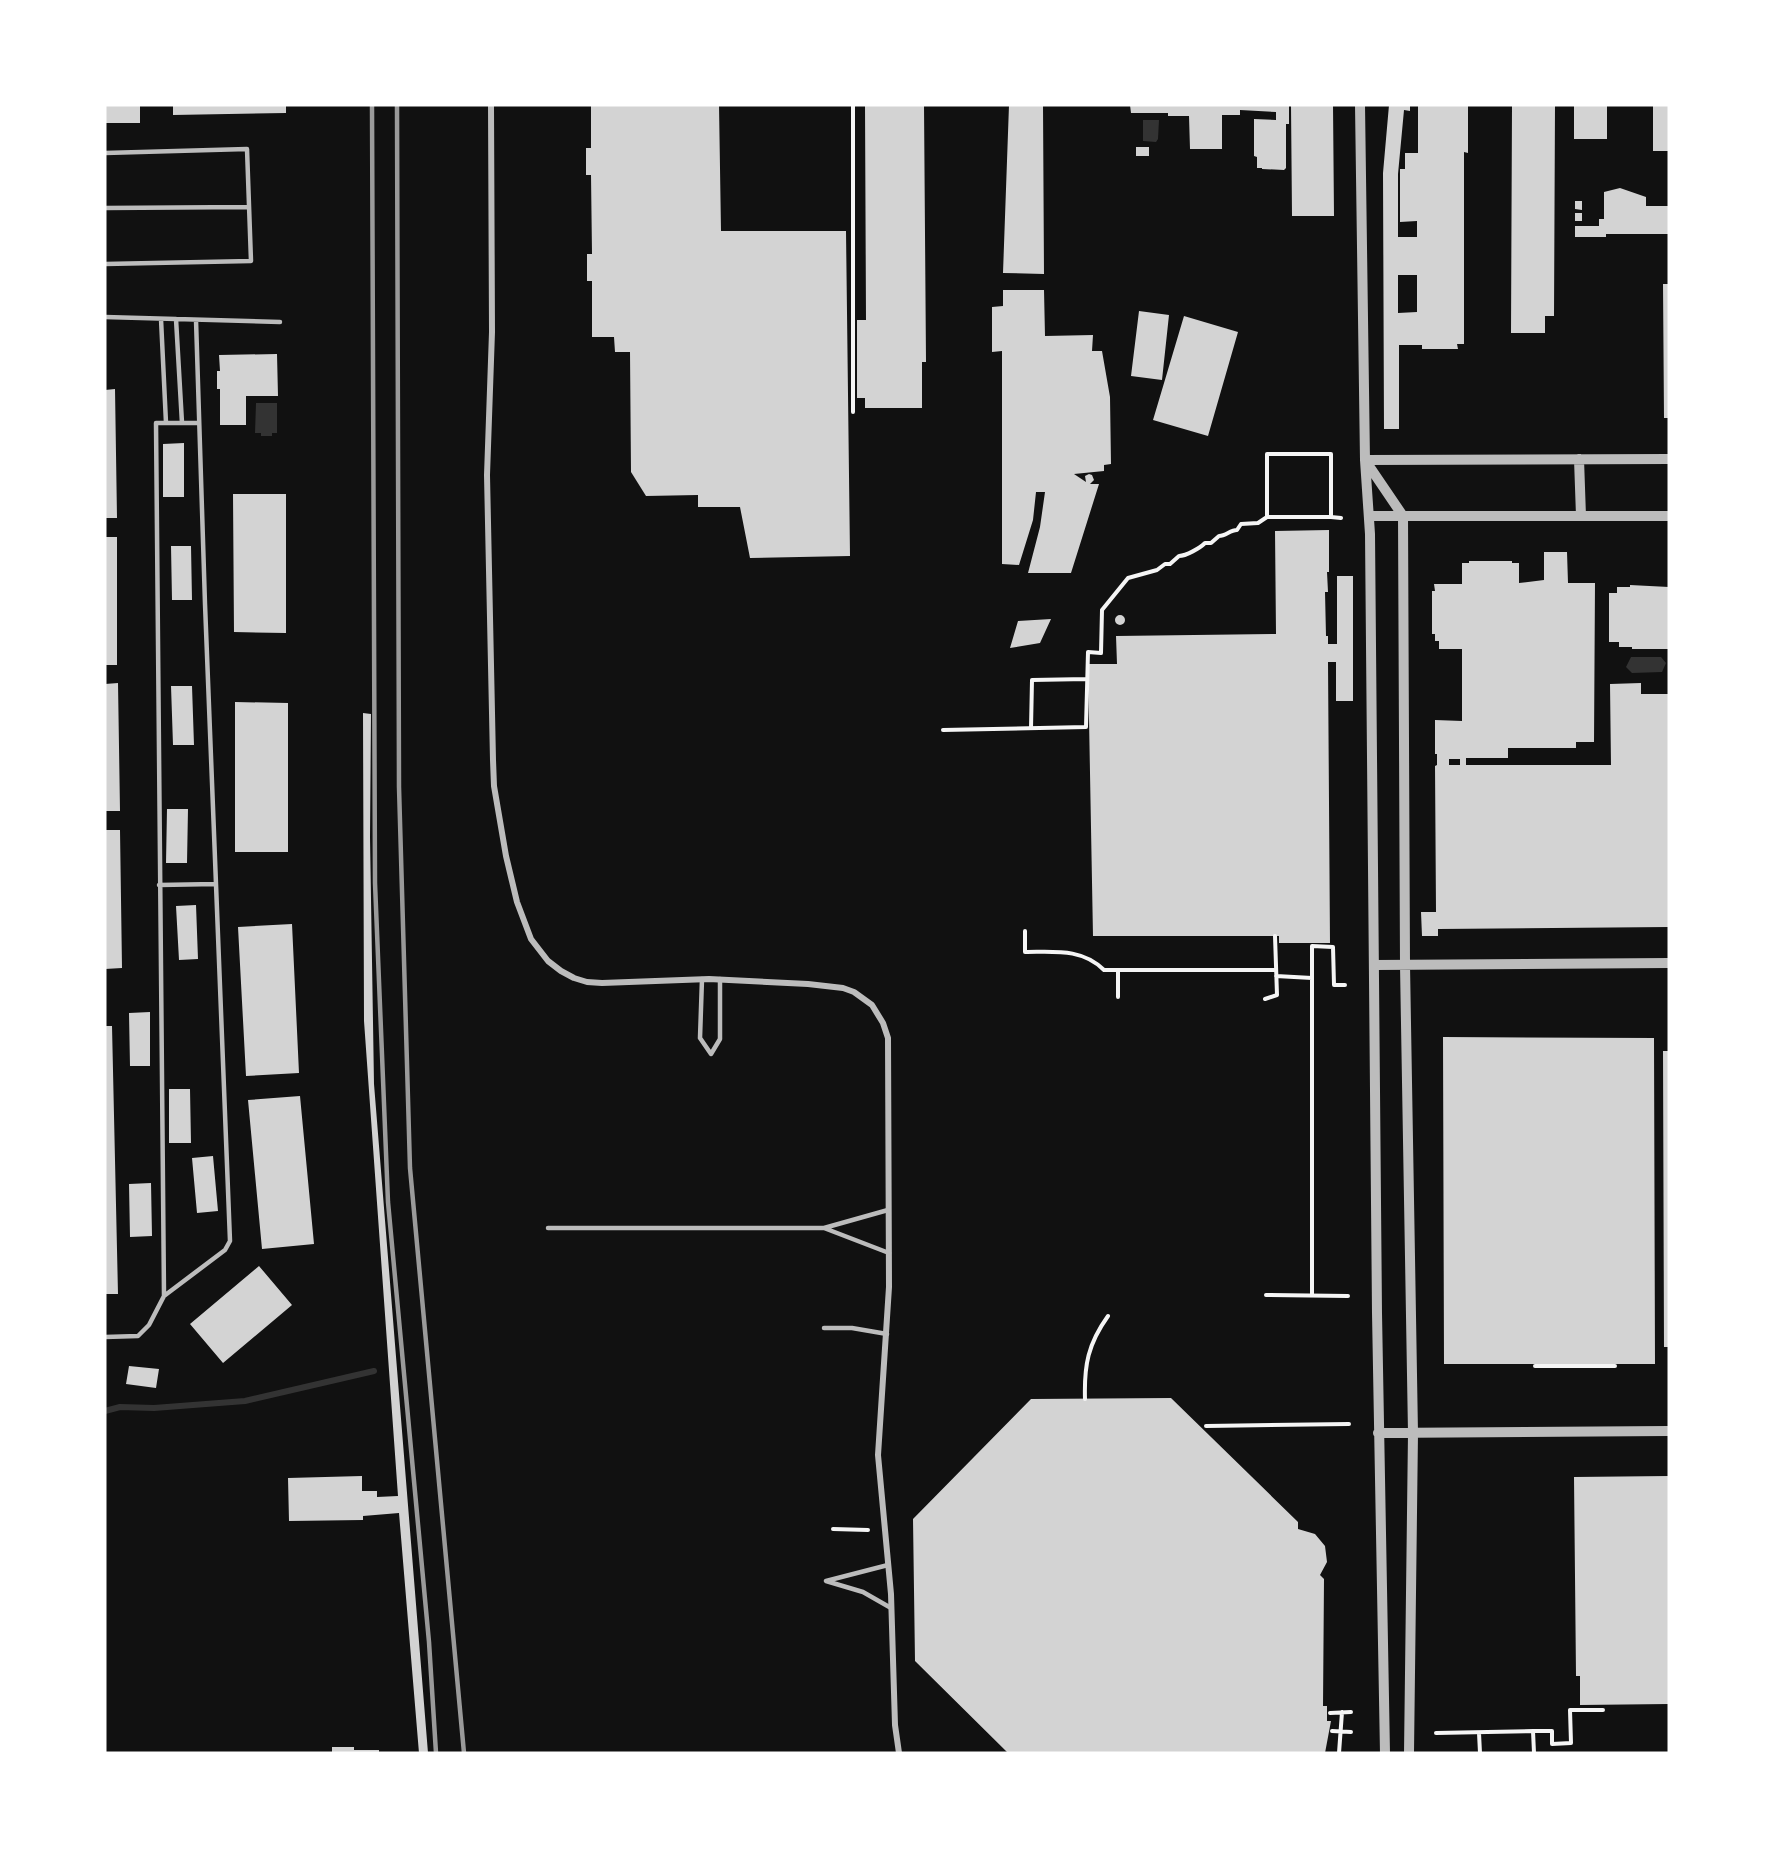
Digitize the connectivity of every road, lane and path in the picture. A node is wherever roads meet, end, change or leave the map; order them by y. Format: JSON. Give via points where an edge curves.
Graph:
{"nodes":[{"id":1,"x":491,"y":105,"type":"edge"},
{"id":2,"x":853,"y":105,"type":"edge"},
{"id":3,"x":1360,"y":105,"type":"edge"},
{"id":4,"x":105,"y":153,"type":"edge"},
{"id":5,"x":249,"y":207,"type":"junction"},
{"id":6,"x":105,"y":208,"type":"edge"},
{"id":7,"x":105,"y":264,"type":"edge"},
{"id":8,"x":106,"y":318,"type":"edge"},
{"id":9,"x":161,"y":319,"type":"junction"},
{"id":10,"x":176,"y":319,"type":"junction"},
{"id":11,"x":196,"y":320,"type":"junction"},
{"id":12,"x":280,"y":322,"type":"dead end"},
{"id":13,"x":852,"y":412,"type":"dead end"},
{"id":14,"x":166,"y":423,"type":"junction"},
{"id":15,"x":182,"y":423,"type":"junction"},
{"id":16,"x":199,"y":423,"type":"junction"},
{"id":17,"x":1579,"y":459,"type":"junction"},
{"id":18,"x":1669,"y":459,"type":"edge"},
{"id":19,"x":1365,"y":460,"type":"junction"},
{"id":20,"x":1369,"y":516,"type":"junction"},
{"id":21,"x":1402,"y":516,"type":"junction"},
{"id":22,"x":1581,"y":516,"type":"junction"},
{"id":23,"x":1669,"y":516,"type":"edge"},
{"id":24,"x":1267,"y":517,"type":"junction"},
{"id":25,"x":1330,"y":517,"type":"junction"},
{"id":26,"x":1341,"y":518,"type":"dead end"},
{"id":27,"x":1087,"y":679,"type":"junction"},
{"id":28,"x":1031,"y":728,"type":"junction"},
{"id":29,"x":943,"y":730,"type":"dead end"},
{"id":30,"x":216,"y":884,"type":"junction"},
{"id":31,"x":159,"y":885,"type":"junction"},
{"id":32,"x":1025,"y":931,"type":"dead end"},
{"id":33,"x":1275,"y":936,"type":"dead end"},
{"id":34,"x":1669,"y":963,"type":"edge"},
{"id":35,"x":1405,"y":964,"type":"junction"},
{"id":36,"x":1375,"y":965,"type":"junction"},
{"id":37,"x":1118,"y":970,"type":"junction"},
{"id":38,"x":1276,"y":970,"type":"junction"},
{"id":39,"x":1276,"y":976,"type":"junction"},
{"id":40,"x":1312,"y":978,"type":"junction"},
{"id":41,"x":702,"y":979,"type":"junction"},
{"id":42,"x":720,"y":979,"type":"junction"},
{"id":43,"x":1345,"y":985,"type":"dead end"},
{"id":44,"x":1118,"y":997,"type":"dead end"},
{"id":45,"x":1265,"y":999,"type":"dead end"},
{"id":46,"x":888,"y":1210,"type":"junction"},
{"id":47,"x":548,"y":1228,"type":"dead end"},
{"id":48,"x":824,"y":1228,"type":"junction"},
{"id":49,"x":889,"y":1253,"type":"junction"},
{"id":50,"x":1266,"y":1295,"type":"dead end"},
{"id":51,"x":1312,"y":1295,"type":"junction"},
{"id":52,"x":164,"y":1296,"type":"junction"},
{"id":53,"x":1348,"y":1296,"type":"dead end"},
{"id":54,"x":1108,"y":1316,"type":"dead end"},
{"id":55,"x":824,"y":1328,"type":"dead end"},
{"id":56,"x":887,"y":1334,"type":"junction"},
{"id":57,"x":105,"y":1337,"type":"edge"},
{"id":58,"x":1535,"y":1366,"type":"dead end"},
{"id":59,"x":1615,"y":1366,"type":"dead end"},
{"id":60,"x":1085,"y":1399,"type":"dead end"},
{"id":61,"x":1349,"y":1425,"type":"dead end"},
{"id":62,"x":1206,"y":1426,"type":"dead end"},
{"id":63,"x":1669,"y":1431,"type":"edge"},
{"id":64,"x":1413,"y":1432,"type":"junction"},
{"id":65,"x":1378,"y":1433,"type":"junction"},
{"id":66,"x":833,"y":1528,"type":"dead end"},
{"id":67,"x":868,"y":1530,"type":"dead end"},
{"id":68,"x":888,"y":1565,"type":"junction"},
{"id":69,"x":891,"y":1608,"type":"junction"},
{"id":70,"x":1603,"y":1710,"type":"dead end"},
{"id":71,"x":1342,"y":1712,"type":"junction"},
{"id":72,"x":1351,"y":1712,"type":"dead end"},
{"id":73,"x":1330,"y":1713,"type":"dead end"},
{"id":74,"x":1332,"y":1731,"type":"dead end"},
{"id":75,"x":1342,"y":1731,"type":"junction"},
{"id":76,"x":1533,"y":1731,"type":"junction"},
{"id":77,"x":1351,"y":1732,"type":"dead end"},
{"id":78,"x":1479,"y":1732,"type":"junction"},
{"id":79,"x":1436,"y":1733,"type":"dead end"},
{"id":80,"x":899,"y":1753,"type":"edge"},
{"id":81,"x":1339,"y":1753,"type":"edge"},
{"id":82,"x":1385,"y":1753,"type":"edge"},
{"id":83,"x":1409,"y":1753,"type":"edge"},
{"id":84,"x":1480,"y":1753,"type":"edge"},
{"id":85,"x":1534,"y":1753,"type":"edge"}],
"edges":[{"from":1,"to":41,"type":"street","via":[[492,332],[487,475],[493,760],[506,856],[517,902],[538,950],[574,978],[602,983]]},
{"from":2,"to":13,"type":"path"},
{"from":3,"to":19,"type":"street"},
{"from":4,"to":5,"type":"lane","via":[[247,149]]},
{"from":5,"to":6,"type":"lane"},
{"from":5,"to":7,"type":"lane","via":[[251,261]]},
{"from":8,"to":9,"type":"lane"},
{"from":9,"to":10,"type":"lane"},
{"from":9,"to":14,"type":"lane"},
{"from":10,"to":11,"type":"lane"},
{"from":10,"to":15,"type":"lane"},
{"from":11,"to":12,"type":"lane"},
{"from":11,"to":16,"type":"lane"},
{"from":14,"to":15,"type":"lane"},
{"from":14,"to":31,"type":"lane","via":[[156,423]]},
{"from":15,"to":16,"type":"lane"},
{"from":16,"to":30,"type":"lane"},
{"from":17,"to":18,"type":"street"},
{"from":17,"to":19,"type":"street"},
{"from":17,"to":22,"type":"street"},
{"from":19,"to":20,"type":"street"},
{"from":19,"to":21,"type":"street"},
{"from":20,"to":21,"type":"street"},
{"from":20,"to":36,"type":"street"},
{"from":21,"to":22,"type":"street"},
{"from":21,"to":35,"type":"street"},
{"from":22,"to":23,"type":"street"},
{"from":24,"to":25,"type":"path"},
{"from":24,"to":25,"type":"path","via":[[1268,454],[1331,454]]},
{"from":24,"to":27,"type":"path","via":[[1258,523],[1241,524],[1237,530],[1157,570],[1128,578],[1102,610],[1101,653],[1088,652]]},
{"from":25,"to":26,"type":"path"},
{"from":27,"to":28,"type":"path","via":[[1032,680]]},
{"from":27,"to":28,"type":"path","via":[[1086,728]]},
{"from":28,"to":29,"type":"path"},
{"from":30,"to":31,"type":"lane"},
{"from":30,"to":52,"type":"lane","via":[[230,1241],[225,1250]]},
{"from":31,"to":52,"type":"lane"},
{"from":32,"to":37,"type":"path","via":[[1025,952],[1074,953],[1093,960],[1104,970]]},
{"from":33,"to":38,"type":"path"},
{"from":34,"to":35,"type":"street"},
{"from":35,"to":36,"type":"street"},
{"from":35,"to":64,"type":"street"},
{"from":36,"to":65,"type":"street"},
{"from":37,"to":38,"type":"path"},
{"from":37,"to":44,"type":"path"},
{"from":38,"to":39,"type":"path"},
{"from":39,"to":40,"type":"path"},
{"from":39,"to":45,"type":"path","via":[[1277,995]]},
{"from":40,"to":43,"type":"path","via":[[1312,946],[1333,947],[1334,985]]},
{"from":40,"to":51,"type":"path"},
{"from":41,"to":42,"type":"street"},
{"from":41,"to":42,"type":"lane","via":[[700,1038],[711,1054],[720,1039]]},
{"from":42,"to":46,"type":"street","via":[[843,988],[872,1005],[888,1038]]},
{"from":46,"to":48,"type":"lane"},
{"from":46,"to":49,"type":"street"},
{"from":47,"to":48,"type":"lane"},
{"from":48,"to":49,"type":"lane"},
{"from":49,"to":56,"type":"street"},
{"from":50,"to":51,"type":"path"},
{"from":51,"to":53,"type":"path"},
{"from":52,"to":57,"type":"lane","via":[[138,1336]]},
{"from":54,"to":60,"type":"path","via":[[1097,1332],[1084,1371]]},
{"from":55,"to":56,"type":"lane"},
{"from":56,"to":68,"type":"street","via":[[878,1455]]},
{"from":58,"to":59,"type":"path"},
{"from":61,"to":62,"type":"path"},
{"from":63,"to":64,"type":"street"},
{"from":64,"to":65,"type":"street"},
{"from":64,"to":83,"type":"street"},
{"from":65,"to":82,"type":"street"},
{"from":66,"to":67,"type":"path"},
{"from":68,"to":69,"type":"street"},
{"from":68,"to":69,"type":"lane","via":[[826,1581],[863,1592]]},
{"from":69,"to":80,"type":"street"},
{"from":70,"to":76,"type":"path","via":[[1570,1710],[1571,1743],[1552,1744],[1552,1731]]},
{"from":71,"to":72,"type":"path"},
{"from":71,"to":73,"type":"path"},
{"from":71,"to":75,"type":"path"},
{"from":74,"to":75,"type":"path"},
{"from":75,"to":77,"type":"path"},
{"from":75,"to":81,"type":"path"},
{"from":76,"to":78,"type":"path"},
{"from":76,"to":85,"type":"path"},
{"from":78,"to":79,"type":"path"},
{"from":78,"to":84,"type":"path"}]}
